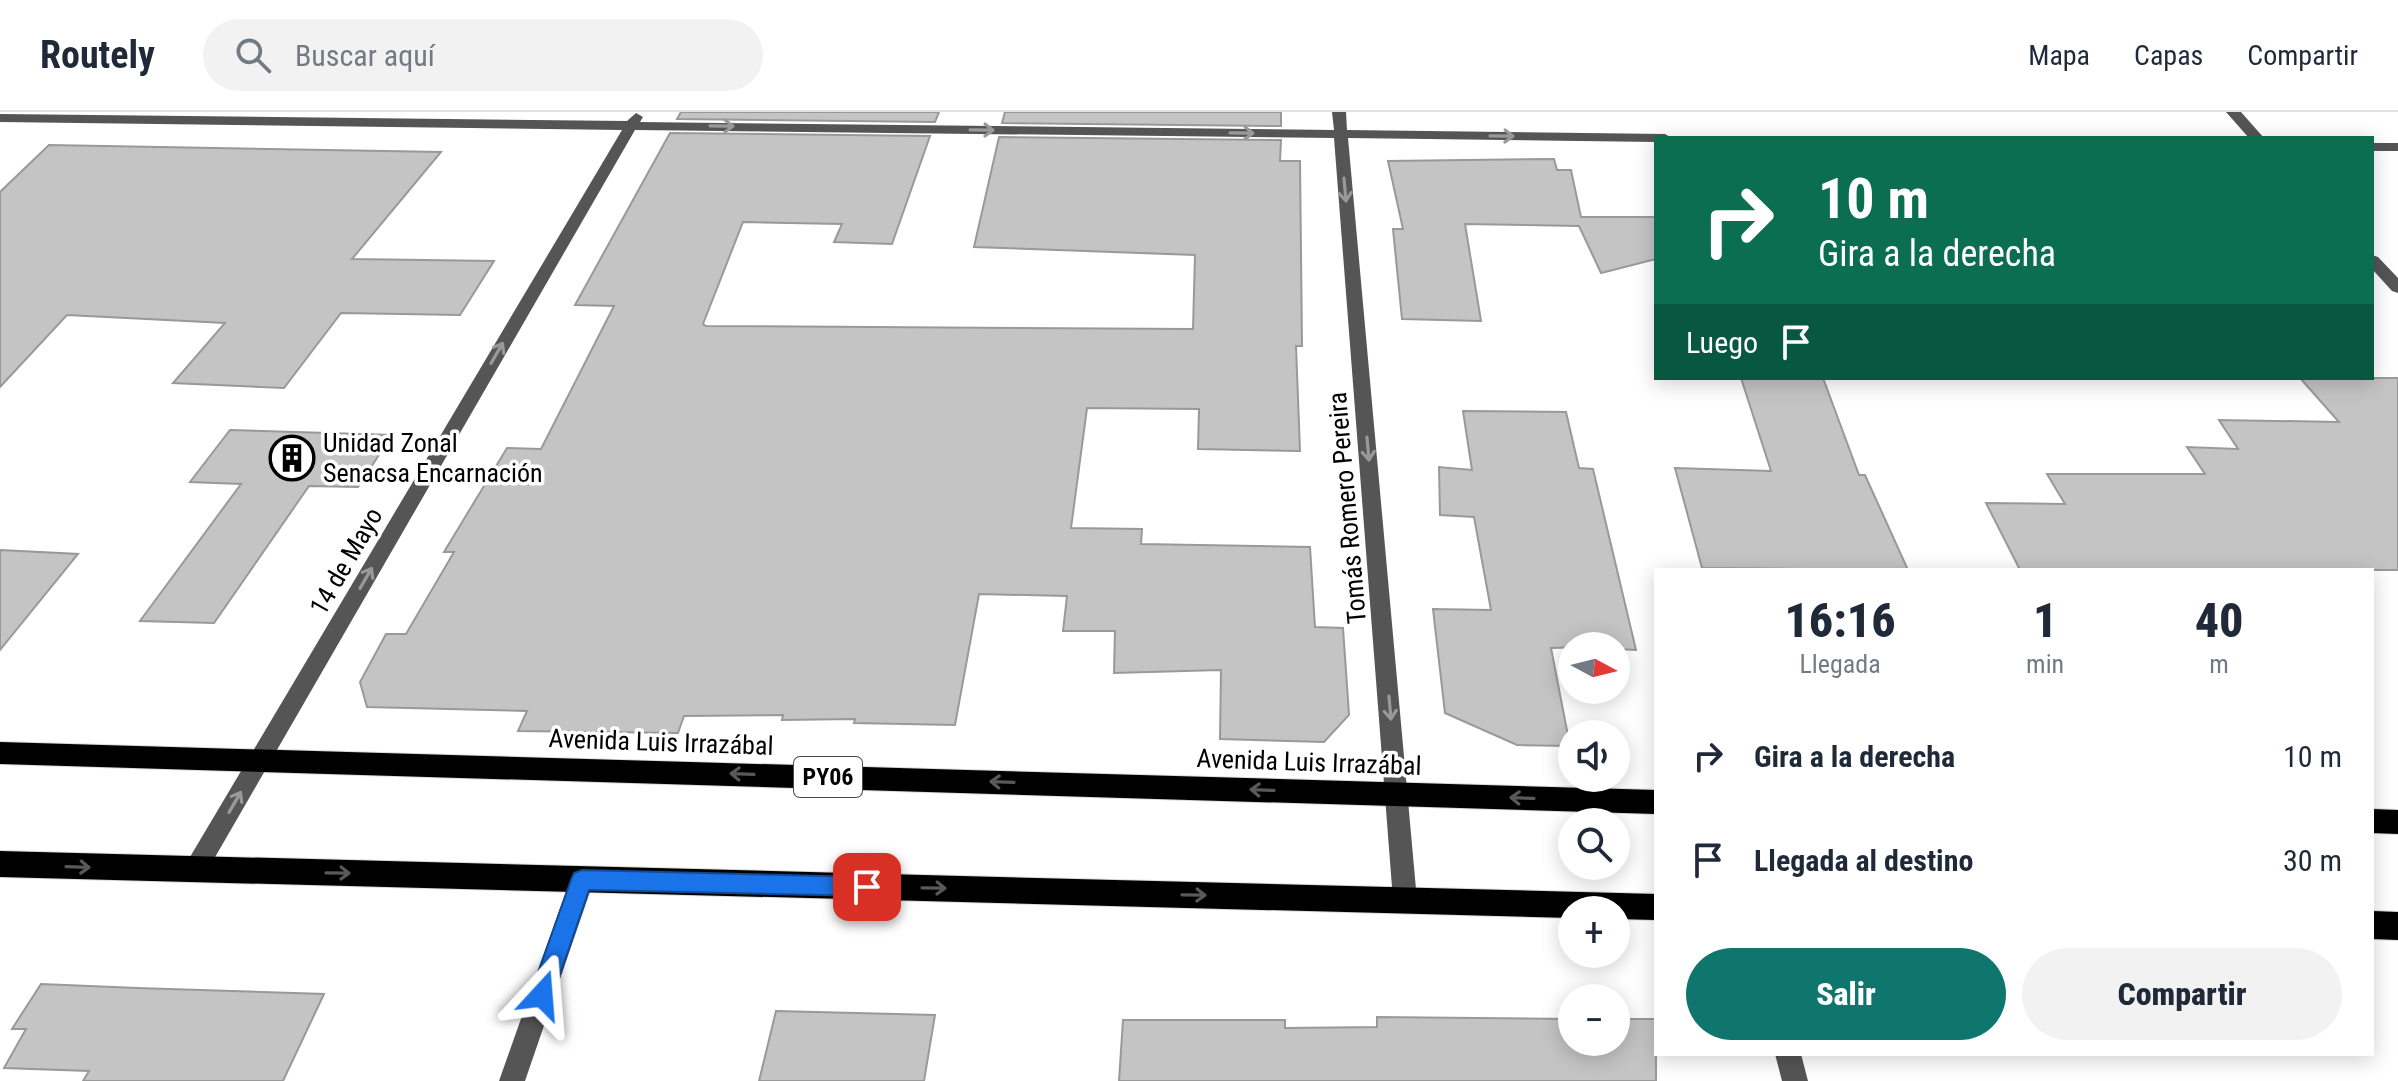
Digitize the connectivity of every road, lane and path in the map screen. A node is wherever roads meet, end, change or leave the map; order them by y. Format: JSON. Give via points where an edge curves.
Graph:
{"nodes":[{"id":1,"x":1339,"y":112,"type":"edge"},
{"id":2,"x":2233,"y":112,"type":"edge"},
{"id":3,"x":0,"y":118,"type":"edge"},
{"id":4,"x":635,"y":119,"type":"edge"},
{"id":5,"x":1341,"y":134,"type":"junction"},
{"id":6,"x":2255,"y":136,"type":"edge"},
{"id":7,"x":1654,"y":138,"type":"edge"},
{"id":8,"x":2374,"y":147,"type":"edge"},
{"id":9,"x":2398,"y":147,"type":"edge"},
{"id":10,"x":2374,"y":262,"type":"edge"},
{"id":11,"x":2398,"y":288,"type":"edge"},
{"id":12,"x":0,"y":753,"type":"edge"},
{"id":13,"x":260,"y":759,"type":"junction"},
{"id":14,"x":1397,"y":795,"type":"junction"},
{"id":15,"x":1654,"y":802,"type":"edge"},
{"id":16,"x":2374,"y":821,"type":"edge"},
{"id":17,"x":2398,"y":822,"type":"edge"},
{"id":18,"x":0,"y":864,"type":"edge"},
{"id":19,"x":195,"y":870,"type":"junction"},
{"id":20,"x":582,"y":880,"type":"junction"},
{"id":21,"x":1405,"y":900,"type":"junction"},
{"id":22,"x":1654,"y":907,"type":"edge"},
{"id":23,"x":2374,"y":925,"type":"edge"},
{"id":24,"x":2398,"y":926,"type":"edge"},
{"id":25,"x":1789,"y":1056,"type":"edge"},
{"id":26,"x":512,"y":1081,"type":"edge"},
{"id":27,"x":1795,"y":1081,"type":"edge"}],
"edges":[{"from":1,"to":5,"type":"street","name":"Tomás Romero Pereira"},
{"from":2,"to":6,"type":"street"},
{"from":3,"to":4,"type":"street"},
{"from":4,"to":5,"type":"street","one_way":true},
{"from":13,"to":4,"type":"street","name":"14 de Mayo","one_way":true},
{"from":5,"to":7,"type":"street","one_way":true},
{"from":5,"to":14,"type":"street","name":"Tomás Romero Pereira","one_way":true},
{"from":8,"to":9,"type":"street"},
{"from":10,"to":11,"type":"street"},
{"from":12,"to":13,"type":"highway","name":"Avenida Luis Irrazábal","number":"PY06"},
{"from":14,"to":13,"type":"highway","name":"Avenida Luis Irrazábal","number":"PY06","one_way":true},
{"from":19,"to":13,"type":"street","name":"14 de Mayo","one_way":true},
{"from":15,"to":14,"type":"highway","name":"Avenida Luis Irrazábal","number":"PY06","one_way":true},
{"from":14,"to":21,"type":"street","name":"Tomás Romero Pereira"},
{"from":16,"to":17,"type":"highway"},
{"from":18,"to":19,"type":"highway","one_way":true},
{"from":19,"to":20,"type":"highway","one_way":true},
{"from":20,"to":21,"type":"highway","one_way":true},
{"from":20,"to":26,"type":"street"},
{"from":21,"to":22,"type":"highway"},
{"from":23,"to":24,"type":"highway"},
{"from":25,"to":27,"type":"street"}]}
